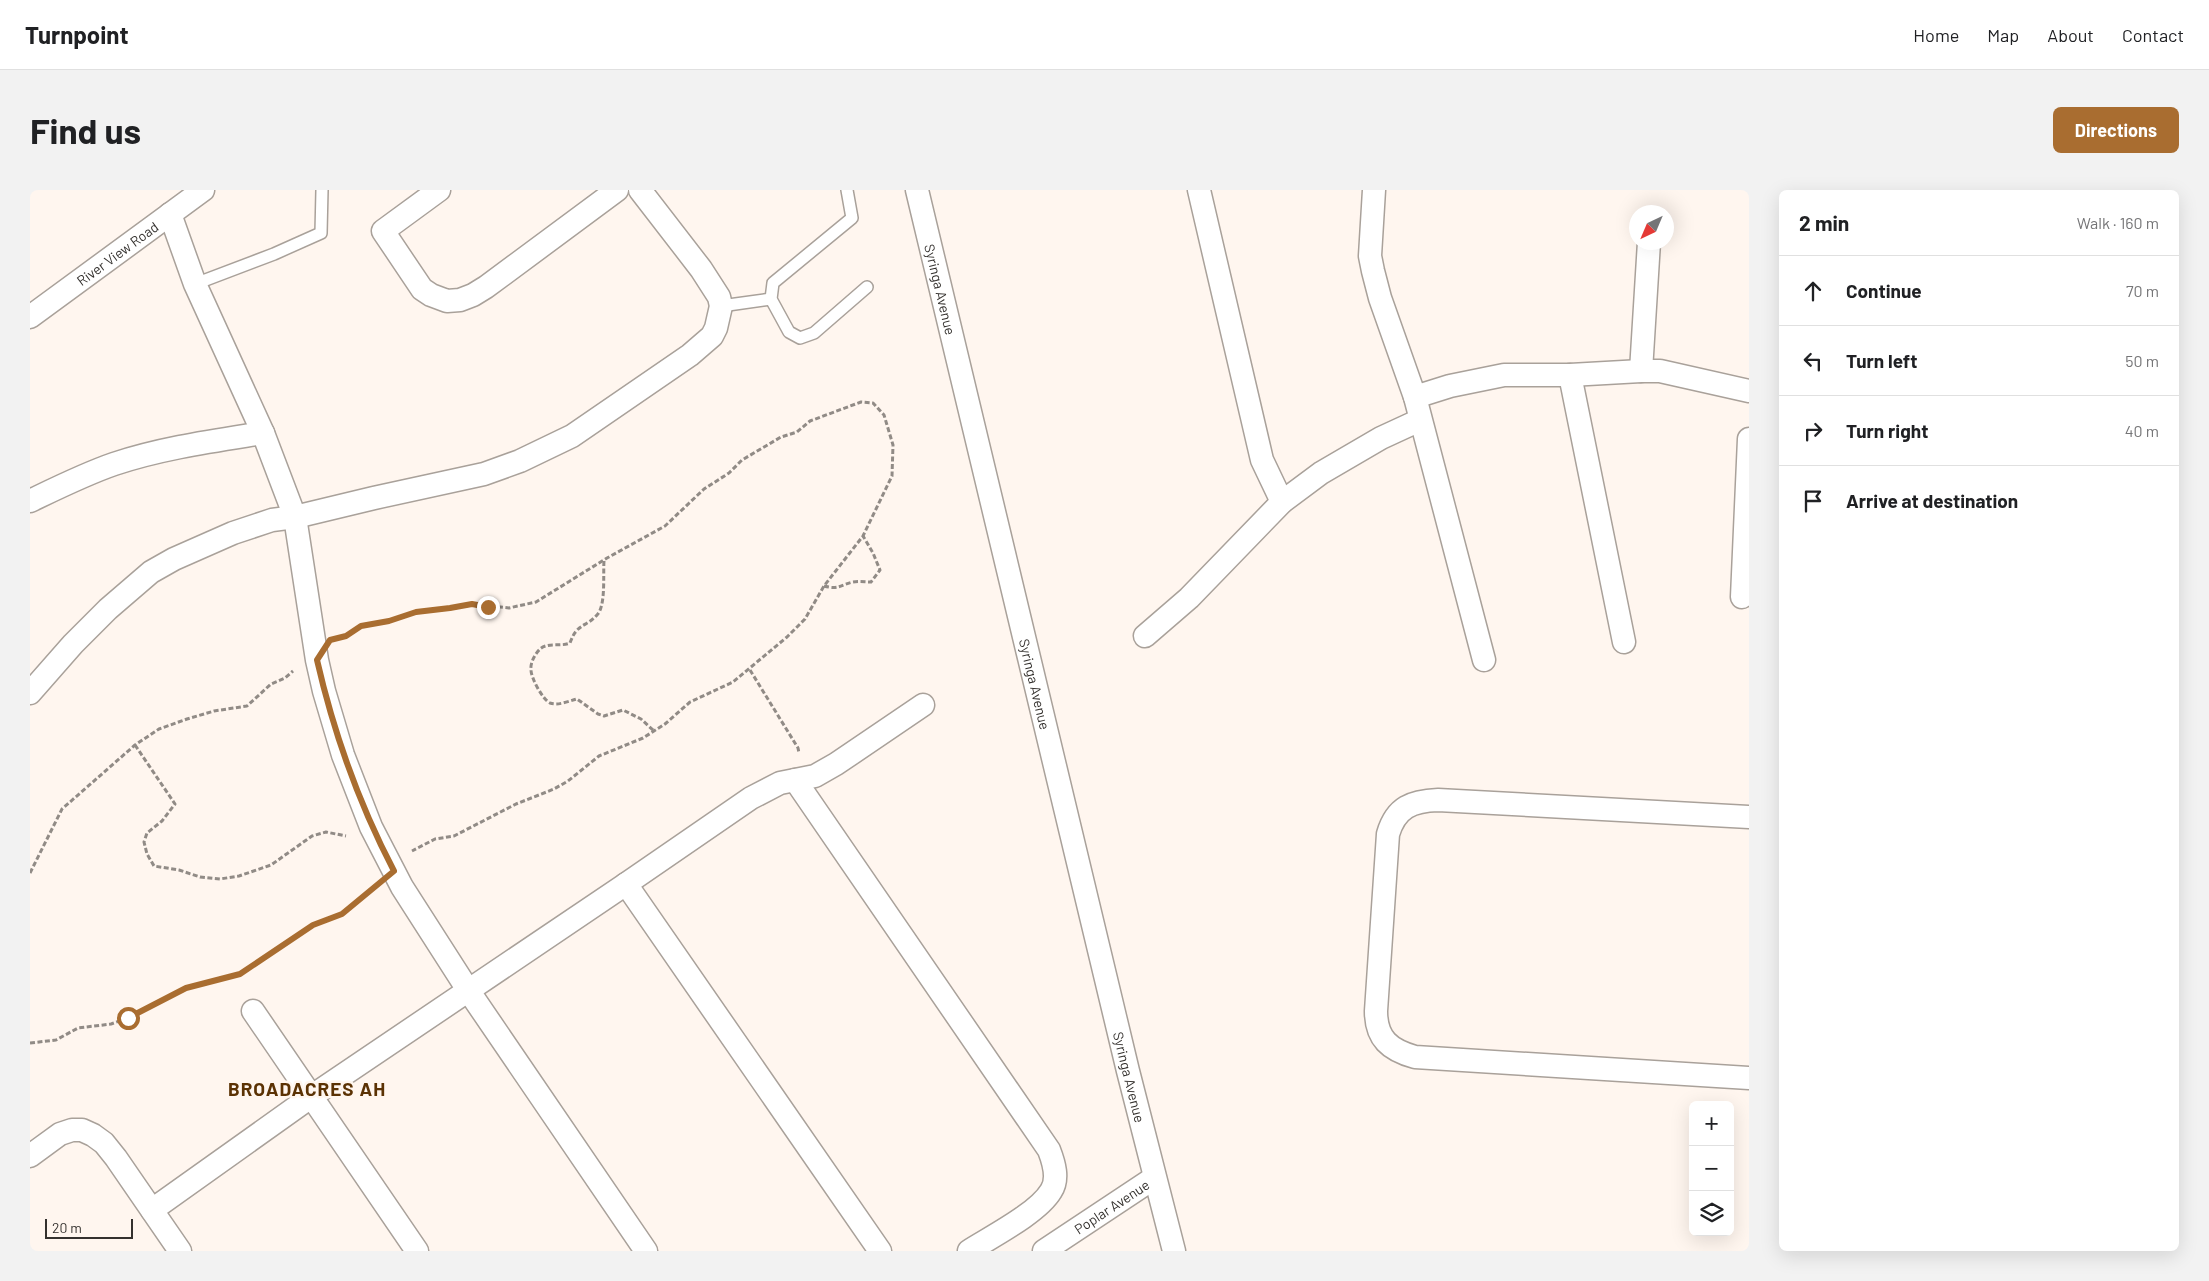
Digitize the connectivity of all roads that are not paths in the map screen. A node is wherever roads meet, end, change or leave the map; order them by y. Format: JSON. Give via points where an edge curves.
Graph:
{"nodes":[{"id":1,"x":203,"y":190,"type":"edge"},
{"id":2,"x":322,"y":190,"type":"edge"},
{"id":3,"x":439,"y":190,"type":"edge"},
{"id":4,"x":616,"y":190,"type":"edge"},
{"id":5,"x":640,"y":190,"type":"edge"},
{"id":6,"x":847,"y":190,"type":"edge"},
{"id":7,"x":917,"y":190,"type":"edge"},
{"id":8,"x":1199,"y":190,"type":"edge"},
{"id":9,"x":1374,"y":190,"type":"edge"},
{"id":10,"x":170,"y":214,"type":"junction"},
{"id":11,"x":1648,"y":250,"type":"edge"},
{"id":12,"x":195,"y":284,"type":"junction"},
{"id":13,"x":867,"y":287,"type":"dead end"},
{"id":14,"x":771,"y":299,"type":"junction"},
{"id":15,"x":721,"y":306,"type":"junction"},
{"id":16,"x":30,"y":317,"type":"edge"},
{"id":17,"x":1640,"y":370,"type":"junction"},
{"id":18,"x":1570,"y":375,"type":"junction"},
{"id":19,"x":1749,"y":390,"type":"edge"},
{"id":20,"x":1415,"y":397,"type":"junction"},
{"id":21,"x":1420,"y":420,"type":"junction"},
{"id":22,"x":263,"y":433,"type":"junction"},
{"id":23,"x":1749,"y":439,"type":"edge"},
{"id":24,"x":30,"y":501,"type":"edge"},
{"id":25,"x":1282,"y":502,"type":"junction"},
{"id":26,"x":296,"y":517,"type":"junction"},
{"id":27,"x":1742,"y":597,"type":"dead end"},
{"id":28,"x":1145,"y":636,"type":"dead end"},
{"id":29,"x":1624,"y":642,"type":"dead end"},
{"id":30,"x":1484,"y":660,"type":"dead end"},
{"id":31,"x":30,"y":693,"type":"edge"},
{"id":32,"x":923,"y":704,"type":"dead end"},
{"id":33,"x":795,"y":780,"type":"junction"},
{"id":34,"x":1749,"y":818,"type":"edge"},
{"id":35,"x":626,"y":884,"type":"junction"},
{"id":36,"x":468,"y":990,"type":"junction"},
{"id":37,"x":253,"y":1010,"type":"dead end"},
{"id":38,"x":1749,"y":1078,"type":"edge"},
{"id":39,"x":312,"y":1096,"type":"junction"},
{"id":40,"x":30,"y":1156,"type":"edge"},
{"id":41,"x":1154,"y":1178,"type":"junction"},
{"id":42,"x":152,"y":1210,"type":"junction"},
{"id":43,"x":180,"y":1251,"type":"edge"},
{"id":44,"x":417,"y":1251,"type":"edge"},
{"id":45,"x":646,"y":1251,"type":"edge"},
{"id":46,"x":880,"y":1251,"type":"edge"},
{"id":47,"x":969,"y":1251,"type":"edge"},
{"id":48,"x":1044,"y":1251,"type":"edge"},
{"id":49,"x":1174,"y":1251,"type":"edge"}],
"edges":[{"from":1,"to":10,"type":"street","name":"River View Road"},
{"from":2,"to":12,"type":"lane","via":[[321,233]]},
{"from":3,"to":4,"type":"street","via":[[383,231],[422,289],[447,301],[460,300],[486,287]]},
{"from":5,"to":15,"type":"street","via":[[710,281]]},
{"from":6,"to":14,"type":"lane","via":[[852,218],[772,284]]},
{"from":7,"to":41,"type":"street","name":"Syringa Avenue"},
{"from":8,"to":25,"type":"street","via":[[1262,460]]},
{"from":9,"to":20,"type":"street","via":[[1370,256],[1380,298]]},
{"from":10,"to":12,"type":"street"},
{"from":10,"to":16,"type":"street","name":"River View Road"},
{"from":11,"to":17,"type":"street"},
{"from":12,"to":22,"type":"street"},
{"from":13,"to":14,"type":"lane","via":[[814,332],[800,338],[790,332]]},
{"from":14,"to":15,"type":"lane"},
{"from":15,"to":26,"type":"street","via":[[712,336],[690,355],[572,436],[540,452],[484,474]]},
{"from":17,"to":18,"type":"street"},
{"from":17,"to":19,"type":"street","via":[[1660,371]]},
{"from":18,"to":20,"type":"street","via":[[1504,375]]},
{"from":18,"to":29,"type":"street"},
{"from":20,"to":21,"type":"street"},
{"from":21,"to":25,"type":"street","via":[[1381,438],[1321,473]]},
{"from":21,"to":30,"type":"street"},
{"from":22,"to":24,"type":"street","via":[[183,446],[121,462]]},
{"from":22,"to":26,"type":"street"},
{"from":23,"to":27,"type":"street"},
{"from":25,"to":28,"type":"street","via":[[1201,586]]},
{"from":26,"to":31,"type":"street","via":[[272,520],[233,533],[162,566],[108,609]]},
{"from":26,"to":36,"type":"street","via":[[317,660],[343,756],[371,827],[394,871]]},
{"from":32,"to":33,"type":"street","via":[[836,764],[814,776]]},
{"from":33,"to":35,"type":"street","via":[[780,782],[751,798]]},
{"from":33,"to":47,"type":"street","via":[[1049,1150],[1055,1166],[1051,1192],[1038,1205]]},
{"from":34,"to":38,"type":"street","via":[[1438,800],[1408,805],[1391,822],[1388,834],[1376,1020],[1379,1031],[1393,1049],[1415,1057]]},
{"from":35,"to":36,"type":"street"},
{"from":35,"to":46,"type":"street"},
{"from":36,"to":39,"type":"street"},
{"from":36,"to":45,"type":"street"},
{"from":37,"to":39,"type":"street"},
{"from":39,"to":42,"type":"street"},
{"from":39,"to":44,"type":"street"},
{"from":40,"to":42,"type":"street","via":[[60,1134],[82,1130],[104,1143]]},
{"from":41,"to":48,"type":"street","name":"Poplar Avenue"},
{"from":41,"to":49,"type":"street","name":"Syringa Avenue"},
{"from":42,"to":43,"type":"street"}]}
